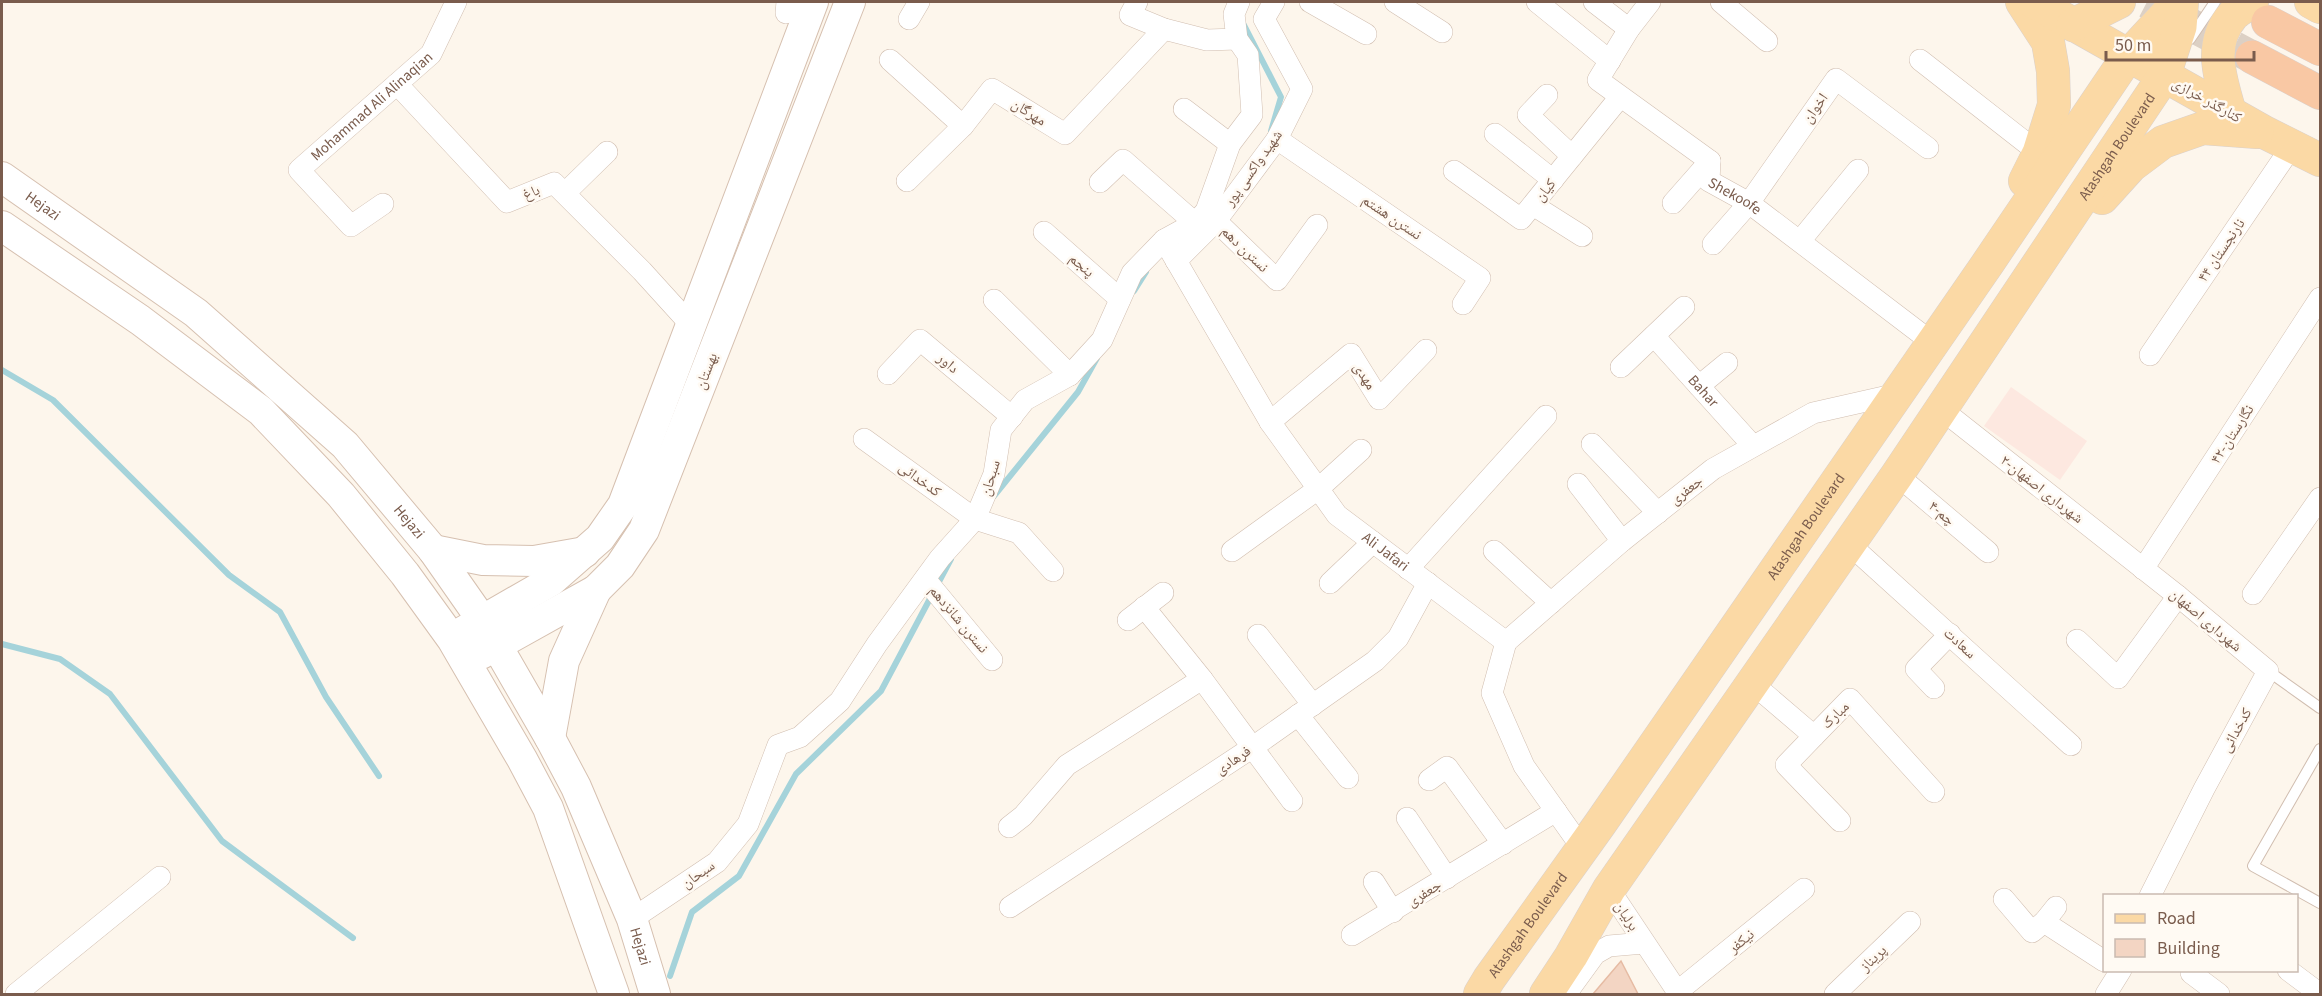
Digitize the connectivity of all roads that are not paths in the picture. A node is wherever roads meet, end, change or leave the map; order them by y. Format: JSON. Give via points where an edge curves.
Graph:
{"nodes":[{"id":1,"x":456,"y":2,"type":"edge"},
{"id":2,"x":850,"y":2,"type":"edge"},
{"id":3,"x":1137,"y":2,"type":"edge"},
{"id":4,"x":1239,"y":2,"type":"edge"},
{"id":5,"x":1274,"y":2,"type":"edge"},
{"id":6,"x":1310,"y":2,"type":"edge"},
{"id":7,"x":1395,"y":2,"type":"edge"},
{"id":8,"x":1537,"y":2,"type":"edge"},
{"id":9,"x":1594,"y":2,"type":"edge"},
{"id":10,"x":1650,"y":2,"type":"edge"},
{"id":11,"x":1721,"y":2,"type":"edge"},
{"id":12,"x":2022,"y":2,"type":"edge"},
{"id":13,"x":2034,"y":2,"type":"edge"},
{"id":14,"x":2119,"y":2,"type":"edge"},
{"id":15,"x":2181,"y":2,"type":"edge"},
{"id":16,"x":2215,"y":2,"type":"edge"},
{"id":17,"x":2311,"y":2,"type":"edge"},
{"id":18,"x":795,"y":5,"type":"edge"},
{"id":19,"x":2320,"y":7,"type":"edge"},
{"id":20,"x":2260,"y":12,"type":"edge"},
{"id":21,"x":2073,"y":25,"type":"junction"},
{"id":22,"x":1164,"y":29,"type":"junction"},
{"id":23,"x":1629,"y":29,"type":"junction"},
{"id":24,"x":1442,"y":32,"type":"dead end"},
{"id":25,"x":1366,"y":34,"type":"dead end"},
{"id":26,"x":1237,"y":39,"type":"junction"},
{"id":27,"x":1767,"y":41,"type":"dead end"},
{"id":28,"x":2188,"y":41,"type":"junction"},
{"id":29,"x":2320,"y":50,"type":"edge"},
{"id":30,"x":2128,"y":56,"type":"junction"},
{"id":31,"x":2252,"y":57,"type":"tunnel mouth"},
{"id":32,"x":890,"y":60,"type":"dead end"},
{"id":33,"x":1920,"y":60,"type":"dead end"},
{"id":34,"x":1610,"y":61,"type":"junction"},
{"id":35,"x":2164,"y":76,"type":"junction"},
{"id":36,"x":396,"y":84,"type":"junction"},
{"id":37,"x":2320,"y":93,"type":"edge"},
{"id":38,"x":1547,"y":95,"type":"dead end"},
{"id":39,"x":1620,"y":97,"type":"junction"},
{"id":40,"x":1184,"y":109,"type":"dead end"},
{"id":41,"x":2230,"y":113,"type":"junction"},
{"id":42,"x":963,"y":126,"type":"junction"},
{"id":43,"x":1495,"y":134,"type":"dead end"},
{"id":44,"x":1277,"y":139,"type":"junction"},
{"id":45,"x":1230,"y":144,"type":"junction"},
{"id":46,"x":2293,"y":146,"type":"edge"},
{"id":47,"x":1928,"y":148,"type":"dead end"},
{"id":48,"x":607,"y":152,"type":"dead end"},
{"id":49,"x":2038,"y":153,"type":"junction"},
{"id":50,"x":1572,"y":156,"type":"junction"},
{"id":51,"x":1710,"y":161,"type":"junction"},
{"id":52,"x":1858,"y":170,"type":"dead end"},
{"id":53,"x":1454,"y":171,"type":"dead end"},
{"id":54,"x":2,"y":177,"type":"edge"},
{"id":55,"x":1553,"y":180,"type":"junction"},
{"id":56,"x":907,"y":181,"type":"dead end"},
{"id":57,"x":1100,"y":182,"type":"dead end"},
{"id":58,"x":565,"y":193,"type":"junction"},
{"id":59,"x":1673,"y":203,"type":"dead end"},
{"id":60,"x":1749,"y":203,"type":"junction"},
{"id":61,"x":382,"y":204,"type":"dead end"},
{"id":62,"x":1533,"y":205,"type":"junction"},
{"id":63,"x":62,"y":219,"type":"junction"},
{"id":64,"x":1216,"y":221,"type":"junction"},
{"id":65,"x":1195,"y":223,"type":"junction"},
{"id":66,"x":1317,"y":225,"type":"dead end"},
{"id":67,"x":8,"y":231,"type":"edge"},
{"id":68,"x":1044,"y":232,"type":"dead end"},
{"id":69,"x":1582,"y":236,"type":"dead end"},
{"id":70,"x":1164,"y":240,"type":"junction"},
{"id":71,"x":1800,"y":241,"type":"junction"},
{"id":72,"x":1713,"y":244,"type":"dead end"},
{"id":73,"x":1176,"y":261,"type":"junction"},
{"id":74,"x":1988,"y":262,"type":"junction"},
{"id":75,"x":2028,"y":279,"type":"junction"},
{"id":76,"x":2320,"y":298,"type":"edge"},
{"id":77,"x":1120,"y":299,"type":"junction"},
{"id":78,"x":994,"y":300,"type":"dead end"},
{"id":79,"x":1463,"y":304,"type":"dead end"},
{"id":80,"x":1684,"y":307,"type":"dead end"},
{"id":81,"x":691,"y":325,"type":"junction"},
{"id":82,"x":1654,"y":336,"type":"junction"},
{"id":83,"x":1933,"y":343,"type":"junction"},
{"id":84,"x":1426,"y":350,"type":"dead end"},
{"id":85,"x":2150,"y":355,"type":"dead end"},
{"id":86,"x":1727,"y":363,"type":"dead end"},
{"id":87,"x":1621,"y":367,"type":"dead end"},
{"id":88,"x":888,"y":374,"type":"dead end"},
{"id":89,"x":1070,"y":375,"type":"junction"},
{"id":90,"x":1699,"y":386,"type":"junction"},
{"id":91,"x":1897,"y":394,"type":"junction"},
{"id":92,"x":1941,"y":409,"type":"junction"},
{"id":93,"x":1546,"y":416,"type":"dead end"},
{"id":94,"x":1012,"y":417,"type":"junction"},
{"id":95,"x":1270,"y":422,"type":"junction"},
{"id":96,"x":864,"y":439,"type":"dead end"},
{"id":97,"x":1592,"y":444,"type":"dead end"},
{"id":98,"x":1753,"y":446,"type":"junction"},
{"id":99,"x":1361,"y":450,"type":"dead end"},
{"id":100,"x":1897,"y":475,"type":"junction"},
{"id":101,"x":1578,"y":484,"type":"dead end"},
{"id":102,"x":1318,"y":489,"type":"junction"},
{"id":103,"x":2320,"y":498,"type":"edge"},
{"id":104,"x":1658,"y":513,"type":"junction"},
{"id":105,"x":975,"y":519,"type":"junction"},
{"id":106,"x":1622,"y":541,"type":"junction"},
{"id":107,"x":1373,"y":542,"type":"junction"},
{"id":108,"x":1848,"y":543,"type":"junction"},
{"id":109,"x":433,"y":550,"type":"junction"},
{"id":110,"x":1232,"y":551,"type":"dead end"},
{"id":111,"x":1494,"y":551,"type":"dead end"},
{"id":112,"x":585,"y":552,"type":"junction"},
{"id":113,"x":1988,"y":552,"type":"dead end"},
{"id":114,"x":1408,"y":568,"type":"junction"},
{"id":115,"x":2143,"y":569,"type":"junction"},
{"id":116,"x":1053,"y":571,"type":"dead end"},
{"id":117,"x":925,"y":579,"type":"junction"},
{"id":118,"x":1330,"y":583,"type":"dead end"},
{"id":119,"x":1428,"y":584,"type":"junction"},
{"id":120,"x":596,"y":590,"type":"junction"},
{"id":121,"x":1163,"y":593,"type":"dead end"},
{"id":122,"x":2253,"y":594,"type":"dead end"},
{"id":123,"x":2178,"y":596,"type":"junction"},
{"id":124,"x":1551,"y":603,"type":"junction"},
{"id":125,"x":489,"y":632,"type":"junction"},
{"id":126,"x":1950,"y":634,"type":"junction"},
{"id":127,"x":1258,"y":635,"type":"dead end"},
{"id":128,"x":2077,"y":640,"type":"dead end"},
{"id":129,"x":1506,"y":642,"type":"junction"},
{"id":130,"x":459,"y":651,"type":"junction"},
{"id":131,"x":992,"y":660,"type":"dead end"},
{"id":132,"x":2268,"y":671,"type":"junction"},
{"id":133,"x":1202,"y":679,"type":"junction"},
{"id":134,"x":1752,"y":682,"type":"junction"},
{"id":135,"x":1934,"y":688,"type":"dead end"},
{"id":136,"x":2320,"y":708,"type":"edge"},
{"id":137,"x":1306,"y":710,"type":"junction"},
{"id":138,"x":1814,"y":736,"type":"junction"},
{"id":139,"x":550,"y":738,"type":"junction"},
{"id":140,"x":2071,"y":745,"type":"dead end"},
{"id":141,"x":1253,"y":747,"type":"junction"},
{"id":142,"x":2320,"y":749,"type":"edge"},
{"id":143,"x":1348,"y":778,"type":"dead end"},
{"id":144,"x":1429,"y":780,"type":"dead end"},
{"id":145,"x":1934,"y":792,"type":"dead end"},
{"id":146,"x":1292,"y":801,"type":"dead end"},
{"id":147,"x":1556,"y":811,"type":"junction"},
{"id":148,"x":1407,"y":818,"type":"dead end"},
{"id":149,"x":1840,"y":821,"type":"dead end"},
{"id":150,"x":1009,"y":827,"type":"dead end"},
{"id":151,"x":1503,"y":844,"type":"junction"},
{"id":152,"x":1582,"y":848,"type":"junction"},
{"id":153,"x":160,"y":877,"type":"dead end"},
{"id":154,"x":1447,"y":878,"type":"junction"},
{"id":155,"x":1374,"y":882,"type":"dead end"},
{"id":156,"x":1609,"y":889,"type":"junction"},
{"id":157,"x":1804,"y":889,"type":"dead end"},
{"id":158,"x":2151,"y":894,"type":"edge"},
{"id":159,"x":2004,"y":899,"type":"dead end"},
{"id":160,"x":2320,"y":903,"type":"edge"},
{"id":161,"x":1010,"y":908,"type":"dead end"},
{"id":162,"x":1393,"y":912,"type":"junction"},
{"id":163,"x":632,"y":919,"type":"junction"},
{"id":164,"x":1910,"y":922,"type":"dead end"},
{"id":165,"x":1531,"y":923,"type":"junction"},
{"id":166,"x":1352,"y":936,"type":"dead end"},
{"id":167,"x":1644,"y":944,"type":"junction"},
{"id":168,"x":1571,"y":956,"type":"junction"},
{"id":169,"x":2103,"y":958,"type":"edge"},
{"id":170,"x":2115,"y":972,"type":"edge"},
{"id":171,"x":2192,"y":972,"type":"edge"},
{"id":172,"x":2291,"y":972,"type":"edge"},
{"id":173,"x":16,"y":994,"type":"edge"},
{"id":174,"x":614,"y":994,"type":"edge"},
{"id":175,"x":655,"y":994,"type":"edge"},
{"id":176,"x":1480,"y":994,"type":"edge"},
{"id":177,"x":1546,"y":994,"type":"edge"},
{"id":178,"x":1566,"y":994,"type":"edge"},
{"id":179,"x":1678,"y":994,"type":"edge"},
{"id":180,"x":1835,"y":994,"type":"edge"},
{"id":181,"x":2106,"y":994,"type":"edge"},
{"id":182,"x":2219,"y":994,"type":"edge"},
{"id":183,"x":2320,"y":994,"type":"edge"}],
"edges":[{"from":1,"to":36,"type":"street","name":"Mohammad Ali Alinaqian","via":[[431,54]]},
{"from":2,"to":120,"type":"main road","name":"بهستان","via":[[644,530],[620,566]]},
{"from":3,"to":22,"type":"street","via":[[1130,15]]},
{"from":4,"to":26,"type":"street","name":"سبحان","via":[[1234,14]]},
{"from":5,"to":44,"type":"street","name":"شهید واکسی پور","via":[[1264,19],[1302,89]]},
{"from":6,"to":25,"type":"street"},
{"from":7,"to":24,"type":"street"},
{"from":8,"to":34,"type":"street"},
{"from":9,"to":23,"type":"street"},
{"from":10,"to":23,"type":"street","name":"Shekoofe"},
{"from":11,"to":27,"type":"street"},
{"from":12,"to":49,"type":"main road","via":[[2048,42],[2053,71],[2054,105]]},
{"from":13,"to":21,"type":"main road","name":"کنارگذر خرازی"},
{"from":14,"to":21,"type":"main road"},
{"from":15,"to":28,"type":"main road"},
{"from":15,"to":30,"type":"main road","name":"Atashgah Boulevard"},
{"from":15,"to":35,"type":"main road","name":"Atashgah Boulevard","via":[[2180,27]]},
{"from":16,"to":28,"type":"lane"},
{"from":17,"to":19,"type":"main road"},
{"from":18,"to":81,"type":"main road","name":"بهستان"},
{"from":20,"to":29,"type":"highway"},
{"from":20,"to":41,"type":"main road","via":[[2233,15],[2220,35],[2216,60]]},
{"from":21,"to":30,"type":"main road","name":"کنارگذر خرازی"},
{"from":22,"to":26,"type":"street","via":[[1207,40]]},
{"from":22,"to":42,"type":"street","name":"مهرگان","via":[[1065,134],[993,89]]},
{"from":23,"to":34,"type":"street","name":"Shekoofe"},
{"from":26,"to":45,"type":"street","name":"سبحان","via":[[1248,55],[1252,115]]},
{"from":28,"to":35,"type":"lane"},
{"from":28,"to":41,"type":"main road","via":[[2204,79]]},
{"from":30,"to":35,"type":"main road","name":"کنارگذر خرازی"},
{"from":30,"to":74,"type":"main road","name":"Atashgah Boulevard"},
{"from":31,"to":37,"type":"highway"},
{"from":32,"to":42,"type":"street"},
{"from":33,"to":49,"type":"street"},
{"from":34,"to":39,"type":"street","name":"Shekoofe","via":[[1598,80]]},
{"from":35,"to":41,"type":"main road","name":"کنارگذر خرازی"},
{"from":35,"to":75,"type":"main road","name":"Atashgah Boulevard"},
{"from":36,"to":58,"type":"street","name":"باغ","via":[[507,202],[554,183]]},
{"from":36,"to":61,"type":"street","name":"Mohammad Ali Alinaqian","via":[[299,170],[351,226]]},
{"from":38,"to":50,"type":"street","via":[[1528,115]]},
{"from":39,"to":50,"type":"street","name":"کیان"},
{"from":39,"to":51,"type":"street","name":"Shekoofe"},
{"from":40,"to":45,"type":"street"},
{"from":41,"to":46,"type":"main road","name":"کنارگذر خرازی"},
{"from":42,"to":56,"type":"street"},
{"from":43,"to":55,"type":"street"},
{"from":44,"to":64,"type":"street","name":"شهید واکسی پور"},
{"from":44,"to":79,"type":"street","name":"نسترن هشتم","via":[[1480,278]]},
{"from":45,"to":65,"type":"street","name":"سبحان","via":[[1206,211]]},
{"from":46,"to":75,"type":"main road","via":[[2203,128],[2163,142],[2131,166]]},
{"from":46,"to":85,"type":"street","name":"۴۴ نارنجستان"},
{"from":47,"to":60,"type":"street","name":"اخوان","via":[[1836,79]]},
{"from":48,"to":58,"type":"street"},
{"from":49,"to":74,"type":"main road"},
{"from":50,"to":55,"type":"street","name":"کیان"},
{"from":51,"to":59,"type":"street"},
{"from":51,"to":60,"type":"street","name":"Shekoofe","via":[[1709,181]]},
{"from":52,"to":71,"type":"street"},
{"from":53,"to":62,"type":"street","name":"کیان","via":[[1521,219]]},
{"from":54,"to":63,"type":"main road","name":"Hejazi"},
{"from":55,"to":62,"type":"street","name":"کیان"},
{"from":57,"to":65,"type":"street","via":[[1123,160]]},
{"from":58,"to":81,"type":"street"},
{"from":60,"to":71,"type":"street","name":"Shekoofe"},
{"from":60,"to":72,"type":"street"},
{"from":62,"to":69,"type":"street"},
{"from":63,"to":67,"type":"main road","via":[[36,209],[24,210]]},
{"from":63,"to":109,"type":"main road","name":"Hejazi","via":[[196,313],[345,445]]},
{"from":64,"to":66,"type":"street","name":"نسترن دهم","via":[[1277,280]]},
{"from":64,"to":73,"type":"street","name":"شهید واکسی پور"},
{"from":65,"to":70,"type":"street","name":"سبحان"},
{"from":67,"to":130,"type":"main road","via":[[140,320],[261,411],[341,495],[405,574]]},
{"from":68,"to":77,"type":"street","name":"پنجم"},
{"from":70,"to":73,"type":"street","name":"Ali Jafari"},
{"from":70,"to":77,"type":"street","name":"سبحان","via":[[1132,273]]},
{"from":71,"to":83,"type":"street","name":"Shekoofe"},
{"from":73,"to":95,"type":"street","name":"Ali Jafari"},
{"from":74,"to":83,"type":"main road","name":"Atashgah Boulevard"},
{"from":75,"to":92,"type":"main road","name":"Atashgah Boulevard"},
{"from":76,"to":115,"type":"street","name":"۴۲-نگارستان"},
{"from":77,"to":89,"type":"street","name":"سبحان","via":[[1102,340]]},
{"from":78,"to":89,"type":"street"},
{"from":80,"to":82,"type":"street"},
{"from":81,"to":112,"type":"main road","name":"بهستان","via":[[623,505]]},
{"from":82,"to":87,"type":"street"},
{"from":82,"to":90,"type":"street","name":"Bahar"},
{"from":83,"to":91,"type":"main road","name":"Atashgah Boulevard"},
{"from":84,"to":95,"type":"street","name":"مهدی","via":[[1379,399],[1351,354]]},
{"from":86,"to":90,"type":"street"},
{"from":88,"to":94,"type":"street","name":"داور","via":[[920,340]]},
{"from":89,"to":94,"type":"street","name":"سبحان","via":[[1024,400]]},
{"from":90,"to":98,"type":"street","name":"Bahar"},
{"from":91,"to":98,"type":"street","name":"جعفری","via":[[1813,413]]},
{"from":91,"to":152,"type":"main road","name":"Atashgah Boulevard"},
{"from":92,"to":100,"type":"main road","name":"Atashgah Boulevard"},
{"from":92,"to":115,"type":"street","name":"۲-شهرداری اصفهان"},
{"from":93,"to":114,"type":"street"},
{"from":94,"to":105,"type":"street","name":"سبحان","via":[[1001,430],[994,474]]},
{"from":95,"to":102,"type":"street","name":"Ali Jafari"},
{"from":96,"to":105,"type":"street","name":"کدخدائی"},
{"from":97,"to":104,"type":"street"},
{"from":98,"to":104,"type":"street","name":"جعفری","via":[[1713,469]]},
{"from":99,"to":102,"type":"street"},
{"from":100,"to":108,"type":"main road","name":"Atashgah Boulevard"},
{"from":100,"to":113,"type":"street","name":"۴-چم"},
{"from":101,"to":106,"type":"street"},
{"from":102,"to":107,"type":"street","name":"Ali Jafari","via":[[1337,515]]},
{"from":102,"to":110,"type":"street"},
{"from":103,"to":122,"type":"street"},
{"from":104,"to":106,"type":"street","name":"جعفری"},
{"from":105,"to":116,"type":"street","name":"کدخدائی","via":[[1019,533]]},
{"from":105,"to":117,"type":"street","name":"سبحان"},
{"from":106,"to":124,"type":"street","name":"جعفری"},
{"from":107,"to":114,"type":"street","name":"Ali Jafari"},
{"from":107,"to":118,"type":"street"},
{"from":108,"to":126,"type":"street","name":"سعادت"},
{"from":108,"to":134,"type":"main road","name":"Atashgah Boulevard"},
{"from":109,"to":112,"type":"main road","via":[[493,560],[534,561]]},
{"from":109,"to":125,"type":"main road","name":"Hejazi"},
{"from":111,"to":124,"type":"street"},
{"from":112,"to":125,"type":"main road","name":"بهستان"},
{"from":114,"to":119,"type":"street","name":"Ali Jafari"},
{"from":115,"to":123,"type":"street","name":"شهرداری اصفهان"},
{"from":117,"to":131,"type":"street","name":"نسترن شانزدهم"},
{"from":117,"to":163,"type":"street","name":"سبحان","via":[[840,701],[800,737],[778,745],[748,824],[717,862]]},
{"from":119,"to":129,"type":"street","name":"Ali Jafari"},
{"from":119,"to":137,"type":"street","name":"فرهادی","via":[[1398,638],[1375,661]]},
{"from":120,"to":125,"type":"main road","name":"بهستان"},
{"from":120,"to":139,"type":"main road","via":[[564,661]]},
{"from":121,"to":133,"type":"street","via":[[1136,613]]},
{"from":123,"to":128,"type":"street","via":[[2118,678]]},
{"from":123,"to":132,"type":"street","name":"شهرداری اصفهان"},
{"from":124,"to":129,"type":"street","name":"جعفری"},
{"from":125,"to":130,"type":"main road","name":"بهستان"},
{"from":125,"to":139,"type":"main road","name":"Hejazi"},
{"from":126,"to":135,"type":"street","via":[[1916,669]]},
{"from":126,"to":140,"type":"street","name":"سعادت"},
{"from":127,"to":137,"type":"street"},
{"from":129,"to":147,"type":"street","via":[[1492,693],[1524,766]]},
{"from":130,"to":174,"type":"main road","via":[[548,808]]},
{"from":132,"to":136,"type":"lane"},
{"from":132,"to":158,"type":"street","name":"کدخدائی"},
{"from":133,"to":141,"type":"street"},
{"from":133,"to":150,"type":"street","via":[[1067,765]]},
{"from":134,"to":138,"type":"street","name":"مبارک"},
{"from":134,"to":156,"type":"main road","name":"Atashgah Boulevard"},
{"from":137,"to":141,"type":"street","name":"فرهادی"},
{"from":137,"to":143,"type":"street"},
{"from":138,"to":145,"type":"street","name":"مبارک","via":[[1850,699]]},
{"from":138,"to":149,"type":"street","via":[[1786,765]]},
{"from":139,"to":163,"type":"main road","name":"Hejazi","via":[[576,787]]},
{"from":141,"to":146,"type":"street"},
{"from":141,"to":161,"type":"street","name":"فرهادی"},
{"from":142,"to":160,"type":"lane","via":[[2253,866]]},
{"from":144,"to":151,"type":"street","via":[[1447,767]]},
{"from":147,"to":151,"type":"street","name":"جعفری"},
{"from":147,"to":152,"type":"street"},
{"from":148,"to":154,"type":"street"},
{"from":151,"to":154,"type":"street","name":"جعفری"},
{"from":152,"to":165,"type":"main road","name":"Atashgah Boulevard"},
{"from":153,"to":173,"type":"street"},
{"from":154,"to":162,"type":"street","name":"جعفری"},
{"from":155,"to":162,"type":"street"},
{"from":156,"to":167,"type":"street","name":"برلیان"},
{"from":156,"to":168,"type":"main road","name":"Atashgah Boulevard"},
{"from":157,"to":179,"type":"street","name":"نیکفر"},
{"from":159,"to":169,"type":"street","via":[[2032,932],[2050,914]]},
{"from":162,"to":166,"type":"street","name":"جعفری"},
{"from":163,"to":175,"type":"main road","name":"Hejazi"},
{"from":164,"to":180,"type":"street","name":"پریناز"},
{"from":165,"to":168,"type":"main road"},
{"from":165,"to":176,"type":"main road","name":"Atashgah Boulevard"},
{"from":167,"to":178,"type":"street","via":[[1609,945],[1595,954]]},
{"from":167,"to":179,"type":"street","name":"برلیان"},
{"from":168,"to":177,"type":"main road","name":"Atashgah Boulevard"},
{"from":170,"to":181,"type":"street"},
{"from":171,"to":182,"type":"street"},
{"from":172,"to":183,"type":"street"}]}
